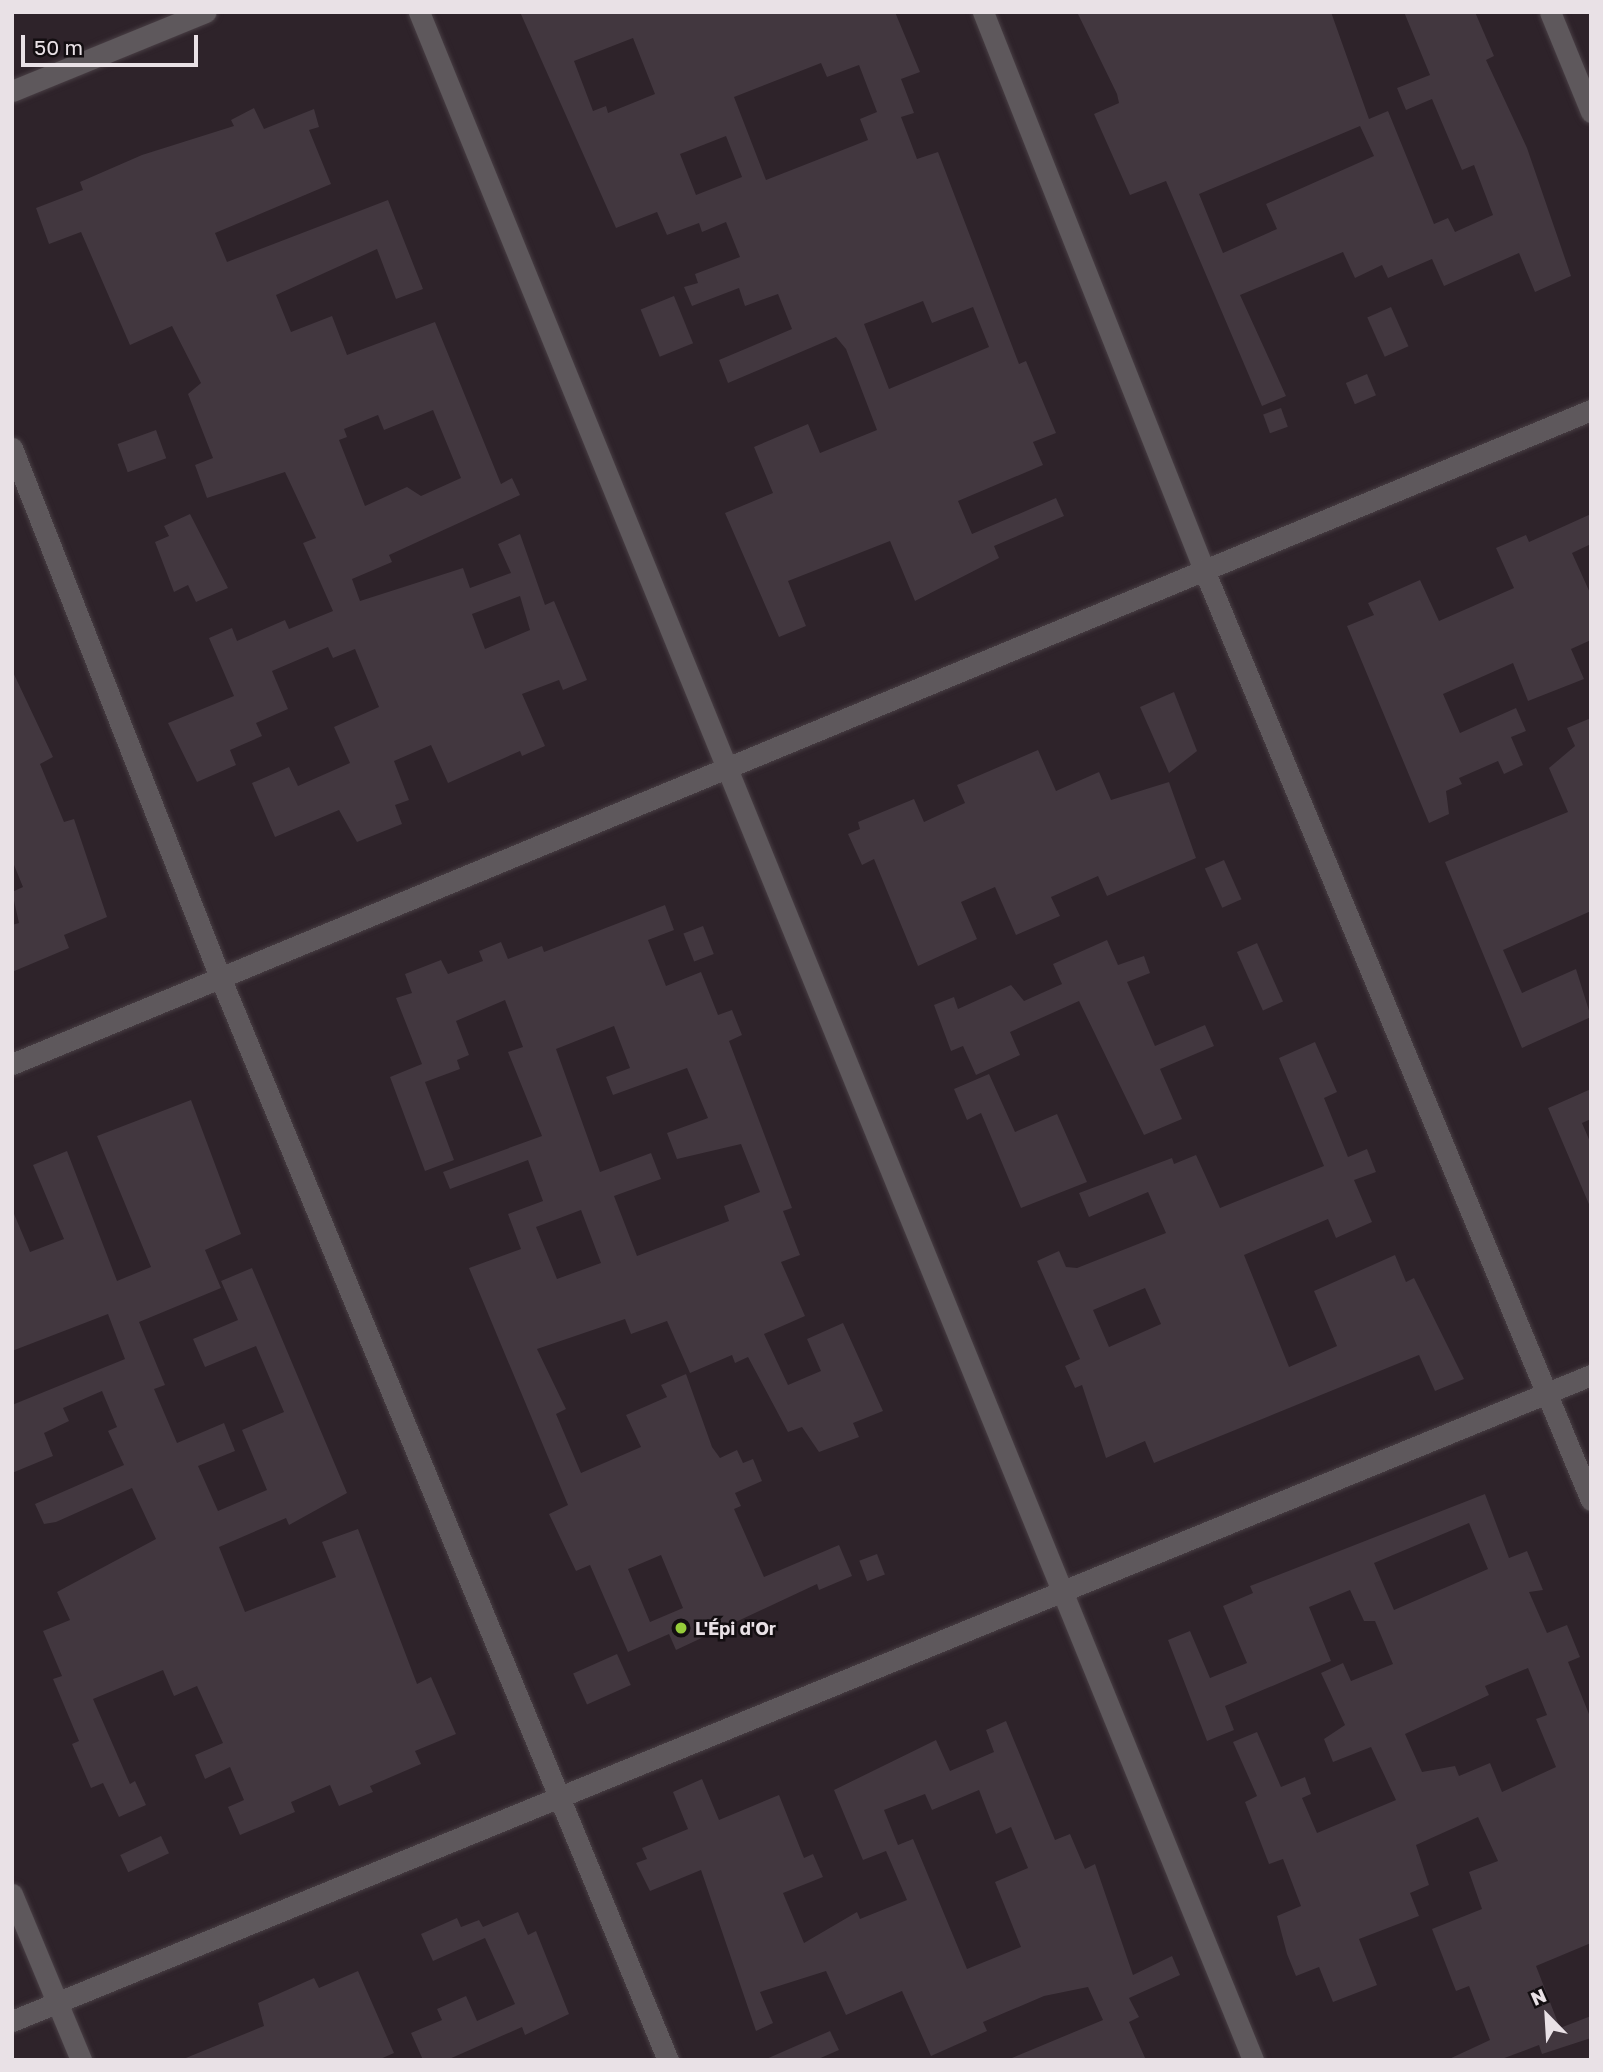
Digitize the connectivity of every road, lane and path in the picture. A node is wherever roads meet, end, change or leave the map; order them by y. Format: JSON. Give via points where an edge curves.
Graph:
{"nodes":[{"id":1,"x":206,"y":12,"type":"edge"},
{"id":2,"x":419,"y":12,"type":"edge"},
{"id":3,"x":983,"y":12,"type":"edge"},
{"id":4,"x":1550,"y":12,"type":"edge"},
{"id":5,"x":12,"y":91,"type":"edge"},
{"id":6,"x":1591,"y":112,"type":"edge"},
{"id":7,"x":1591,"y":410,"type":"edge"},
{"id":8,"x":12,"y":448,"type":"edge"},
{"id":9,"x":1204,"y":570,"type":"junction"},
{"id":10,"x":730,"y":766,"type":"junction"},
{"id":11,"x":220,"y":978,"type":"junction"},
{"id":12,"x":12,"y":1064,"type":"edge"},
{"id":13,"x":1591,"y":1376,"type":"edge"},
{"id":14,"x":1547,"y":1394,"type":"junction"},
{"id":15,"x":1591,"y":1500,"type":"edge"},
{"id":16,"x":1065,"y":1589,"type":"junction"},
{"id":17,"x":557,"y":1794,"type":"junction"},
{"id":18,"x":12,"y":1894,"type":"edge"},
{"id":19,"x":57,"y":2002,"type":"junction"},
{"id":20,"x":12,"y":2021,"type":"edge"},
{"id":21,"x":81,"y":2060,"type":"edge"},
{"id":22,"x":668,"y":2060,"type":"edge"},
{"id":23,"x":1253,"y":2060,"type":"edge"}],
"edges":[{"from":1,"to":5,"type":"street"},
{"from":2,"to":10,"type":"street"},
{"from":3,"to":9,"type":"street"},
{"from":4,"to":6,"type":"street"},
{"from":7,"to":9,"type":"street"},
{"from":8,"to":11,"type":"street"},
{"from":9,"to":10,"type":"street"},
{"from":9,"to":14,"type":"street"},
{"from":10,"to":11,"type":"street"},
{"from":10,"to":16,"type":"street"},
{"from":11,"to":12,"type":"street"},
{"from":11,"to":17,"type":"street"},
{"from":13,"to":14,"type":"street"},
{"from":14,"to":15,"type":"street"},
{"from":14,"to":16,"type":"street"},
{"from":16,"to":17,"type":"street"},
{"from":16,"to":23,"type":"street"},
{"from":17,"to":19,"type":"street"},
{"from":17,"to":22,"type":"street"},
{"from":18,"to":19,"type":"street"},
{"from":19,"to":20,"type":"street"},
{"from":19,"to":21,"type":"street"}]}
